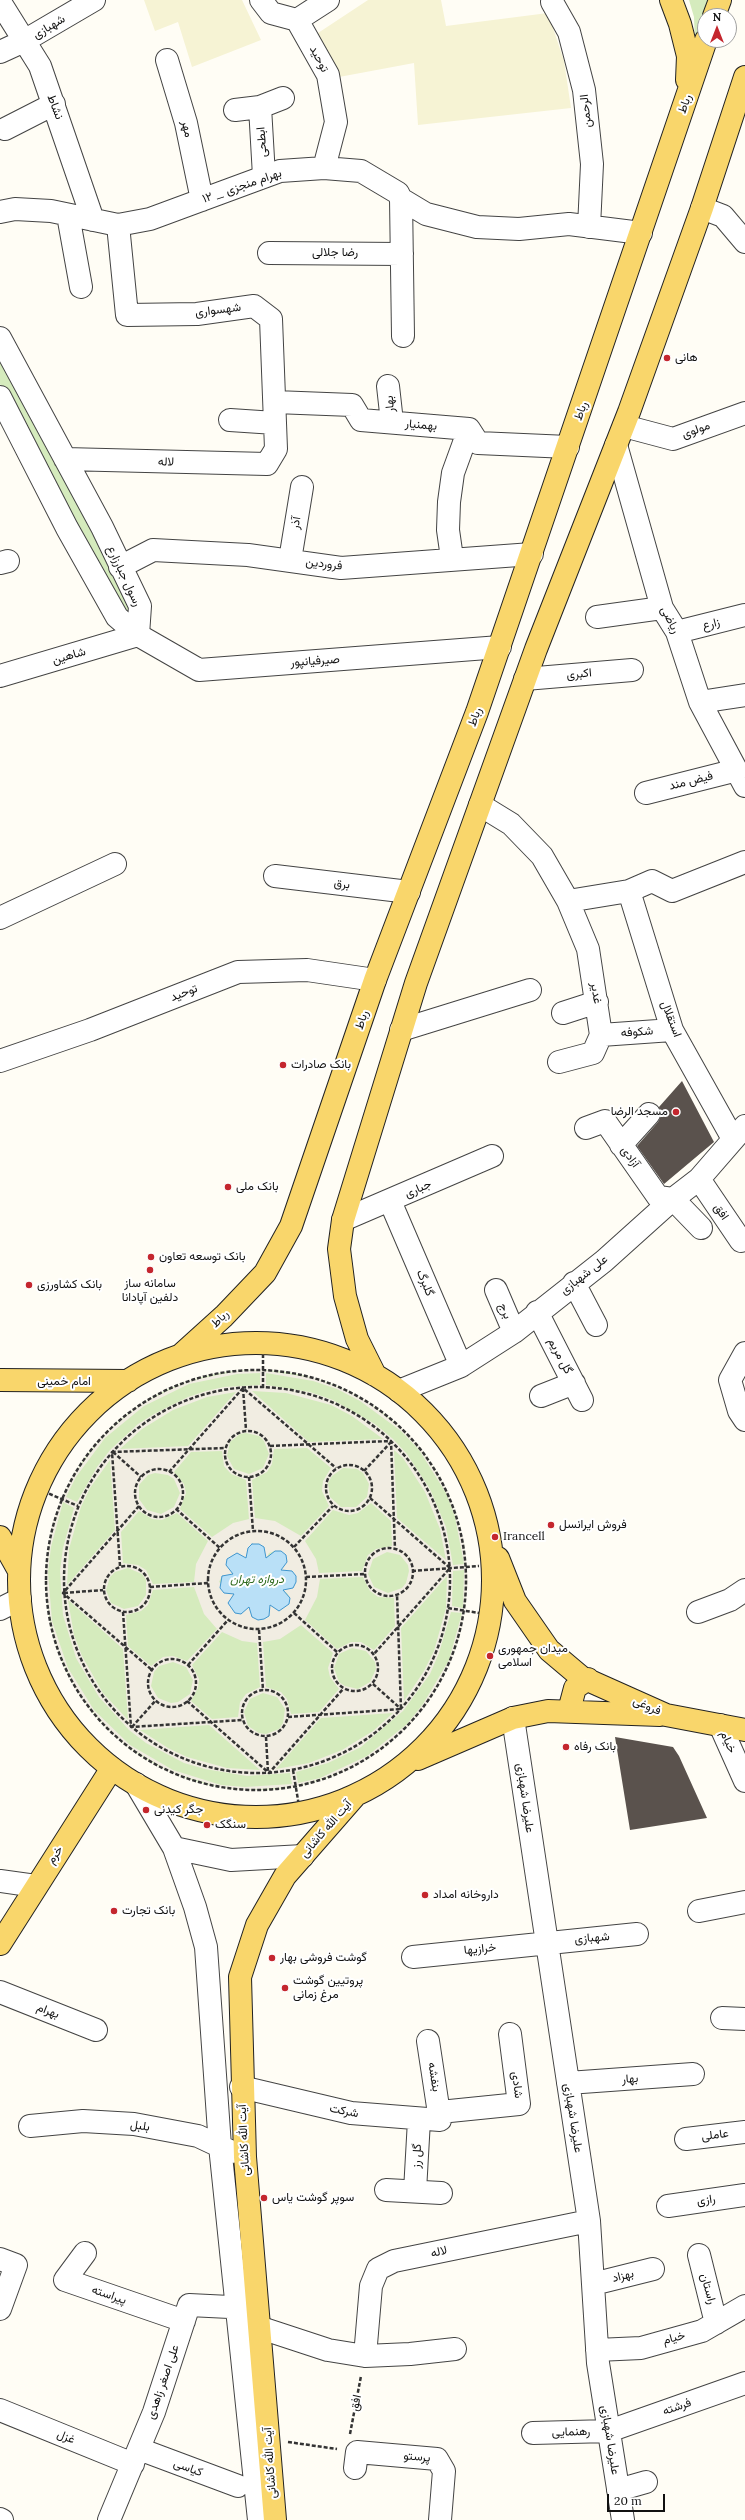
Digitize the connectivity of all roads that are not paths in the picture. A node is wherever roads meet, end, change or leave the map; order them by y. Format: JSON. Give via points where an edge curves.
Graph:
{"nodes":[{"id":1,"x":94,"y":0,"type":"edge"},
{"id":2,"x":261,"y":0,"type":"edge"},
{"id":3,"x":328,"y":0,"type":"edge"},
{"id":4,"x":671,"y":0,"type":"edge"},
{"id":5,"x":0,"y":2,"type":"edge"},
{"id":6,"x":552,"y":2,"type":"dead end"},
{"id":7,"x":297,"y":20,"type":"junction"},
{"id":8,"x":24,"y":41,"type":"junction"},
{"id":9,"x":703,"y":48,"type":"edge"},
{"id":10,"x":0,"y":52,"type":"edge"},
{"id":11,"x":167,"y":60,"type":"dead end"},
{"id":12,"x":745,"y":77,"type":"edge"},
{"id":13,"x":283,"y":98,"type":"dead end"},
{"id":14,"x":686,"y":101,"type":"junction"},
{"id":15,"x":54,"y":104,"type":"junction"},
{"id":16,"x":260,"y":107,"type":"junction"},
{"id":17,"x":235,"y":110,"type":"dead end"},
{"id":18,"x":5,"y":129,"type":"dead end"},
{"id":19,"x":324,"y":168,"type":"junction"},
{"id":20,"x":264,"y":176,"type":"junction"},
{"id":21,"x":402,"y":199,"type":"junction"},
{"id":22,"x":202,"y":200,"type":"junction"},
{"id":23,"x":702,"y":208,"type":"junction"},
{"id":24,"x":0,"y":212,"type":"edge"},
{"id":25,"x":68,"y":215,"type":"junction"},
{"id":26,"x":93,"y":220,"type":"junction"},
{"id":27,"x":118,"y":225,"type":"junction"},
{"id":28,"x":589,"y":227,"type":"junction"},
{"id":29,"x":641,"y":233,"type":"junction"},
{"id":30,"x":745,"y":242,"type":"edge"},
{"id":31,"x":269,"y":253,"type":"dead end"},
{"id":32,"x":402,"y":254,"type":"junction"},
{"id":33,"x":81,"y":288,"type":"dead end"},
{"id":34,"x":403,"y":336,"type":"dead end"},
{"id":35,"x":0,"y":338,"type":"edge"},
{"id":36,"x":388,"y":386,"type":"dead end"},
{"id":37,"x":0,"y":397,"type":"edge"},
{"id":38,"x":275,"y":413,"type":"junction"},
{"id":39,"x":745,"y":413,"type":"edge"},
{"id":40,"x":230,"y":420,"type":"dead end"},
{"id":41,"x":392,"y":422,"type":"junction"},
{"id":42,"x":469,"y":429,"type":"junction"},
{"id":43,"x":620,"y":436,"type":"junction"},
{"id":44,"x":568,"y":447,"type":"junction"},
{"id":45,"x":65,"y":459,"type":"junction"},
{"id":46,"x":267,"y":464,"type":"joint"},
{"id":47,"x":302,"y":487,"type":"dead end"},
{"id":48,"x":532,"y":554,"type":"junction"},
{"id":49,"x":452,"y":558,"type":"junction"},
{"id":50,"x":290,"y":560,"type":"junction"},
{"id":51,"x":120,"y":567,"type":"junction"},
{"id":52,"x":662,"y":608,"type":"junction"},
{"id":53,"x":745,"y":615,"type":"edge"},
{"id":54,"x":597,"y":617,"type":"dead end"},
{"id":55,"x":677,"y":632,"type":"junction"},
{"id":56,"x":138,"y":635,"type":"junction"},
{"id":57,"x":500,"y":647,"type":"junction"},
{"id":58,"x":536,"y":649,"type":"junction"},
{"id":59,"x":632,"y":670,"type":"dead end"},
{"id":60,"x":0,"y":676,"type":"edge"},
{"id":61,"x":526,"y":679,"type":"junction"},
{"id":62,"x":745,"y":695,"type":"edge"},
{"id":63,"x":700,"y":702,"type":"junction"},
{"id":64,"x":741,"y":778,"type":"edge"},
{"id":65,"x":646,"y":793,"type":"dead end"},
{"id":66,"x":480,"y":805,"type":"junction"},
{"id":67,"x":745,"y":862,"type":"edge"},
{"id":68,"x":115,"y":864,"type":"dead end"},
{"id":69,"x":274,"y":876,"type":"dead end"},
{"id":70,"x":629,"y":891,"type":"junction"},
{"id":71,"x":409,"y":892,"type":"junction"},
{"id":72,"x":568,"y":901,"type":"junction"},
{"id":73,"x":0,"y":918,"type":"edge"},
{"id":74,"x":375,"y":980,"type":"junction"},
{"id":75,"x":530,"y":990,"type":"dead end"},
{"id":76,"x":597,"y":1002,"type":"junction"},
{"id":77,"x":562,"y":1013,"type":"dead end"},
{"id":78,"x":401,"y":1030,"type":"junction"},
{"id":79,"x":672,"y":1030,"type":"junction"},
{"id":80,"x":602,"y":1034,"type":"junction"},
{"id":81,"x":0,"y":1061,"type":"edge"},
{"id":82,"x":559,"y":1062,"type":"dead end"},
{"id":83,"x":649,"y":1114,"type":"dead end"},
{"id":84,"x":586,"y":1128,"type":"dead end"},
{"id":85,"x":739,"y":1132,"type":"edge"},
{"id":86,"x":621,"y":1145,"type":"junction"},
{"id":87,"x":492,"y":1156,"type":"dead end"},
{"id":88,"x":699,"y":1179,"type":"junction"},
{"id":89,"x":673,"y":1199,"type":"junction"},
{"id":90,"x":390,"y":1201,"type":"junction"},
{"id":91,"x":343,"y":1220,"type":"junction"},
{"id":92,"x":702,"y":1228,"type":"dead end"},
{"id":93,"x":745,"y":1239,"type":"edge"},
{"id":94,"x":574,"y":1283,"type":"junction"},
{"id":95,"x":496,"y":1290,"type":"dead end"},
{"id":96,"x":537,"y":1312,"type":"junction"},
{"id":97,"x":596,"y":1325,"type":"dead end"},
{"id":98,"x":514,"y":1332,"type":"junction"},
{"id":99,"x":745,"y":1353,"type":"edge"},
{"id":100,"x":179,"y":1357,"type":"junction"},
{"id":101,"x":461,"y":1366,"type":"junction"},
{"id":102,"x":375,"y":1375,"type":"junction"},
{"id":103,"x":0,"y":1380,"type":"edge"},
{"id":104,"x":128,"y":1382,"type":"junction"},
{"id":105,"x":399,"y":1392,"type":"junction"},
{"id":106,"x":541,"y":1396,"type":"dead end"},
{"id":107,"x":745,"y":1420,"type":"edge"},
{"id":108,"x":490,"y":1536,"type":"junction"},
{"id":109,"x":0,"y":1537,"type":"edge"},
{"id":110,"x":19,"y":1571,"type":"junction"},
{"id":111,"x":745,"y":1590,"type":"edge"},
{"id":112,"x":20,"y":1599,"type":"junction"},
{"id":113,"x":0,"y":1609,"type":"edge"},
{"id":114,"x":698,"y":1612,"type":"dead end"},
{"id":115,"x":588,"y":1680,"type":"junction"},
{"id":116,"x":574,"y":1711,"type":"junction"},
{"id":117,"x":666,"y":1715,"type":"junction"},
{"id":118,"x":514,"y":1718,"type":"junction"},
{"id":119,"x":736,"y":1725,"type":"edge"},
{"id":120,"x":406,"y":1764,"type":"junction"},
{"id":121,"x":112,"y":1768,"type":"junction"},
{"id":122,"x":745,"y":1781,"type":"edge"},
{"id":123,"x":136,"y":1784,"type":"junction"},
{"id":124,"x":356,"y":1795,"type":"junction"},
{"id":125,"x":174,"y":1848,"type":"junction"},
{"id":126,"x":303,"y":1856,"type":"junction"},
{"id":127,"x":0,"y":1881,"type":"edge"},
{"id":128,"x":36,"y":1886,"type":"junction"},
{"id":129,"x":745,"y":1902,"type":"edge"},
{"id":130,"x":699,"y":1911,"type":"dead end"},
{"id":131,"x":637,"y":1934,"type":"dead end"},
{"id":132,"x":547,"y":1942,"type":"junction"},
{"id":133,"x":0,"y":1944,"type":"edge"},
{"id":134,"x":413,"y":1956,"type":"dead end"},
{"id":135,"x":0,"y":1992,"type":"edge"},
{"id":136,"x":722,"y":2018,"type":"dead end"},
{"id":137,"x":745,"y":2019,"type":"edge"},
{"id":138,"x":96,"y":2030,"type":"dead end"},
{"id":139,"x":510,"y":2034,"type":"dead end"},
{"id":140,"x":428,"y":2041,"type":"dead end"},
{"id":141,"x":693,"y":2074,"type":"dead end"},
{"id":142,"x":568,"y":2083,"type":"junction"},
{"id":143,"x":241,"y":2087,"type":"junction"},
{"id":144,"x":440,"y":2112,"type":"junction"},
{"id":145,"x":419,"y":2120,"type":"junction"},
{"id":146,"x":30,"y":2126,"type":"dead end"},
{"id":147,"x":745,"y":2132,"type":"edge"},
{"id":148,"x":686,"y":2139,"type":"dead end"},
{"id":149,"x":220,"y":2146,"type":"junction"},
{"id":150,"x":245,"y":2157,"type":"junction"},
{"id":151,"x":386,"y":2190,"type":"dead end"},
{"id":152,"x":415,"y":2191,"type":"junction"},
{"id":153,"x":441,"y":2193,"type":"dead end"},
{"id":154,"x":745,"y":2195,"type":"edge"},
{"id":155,"x":668,"y":2206,"type":"dead end"},
{"id":156,"x":589,"y":2221,"type":"junction"},
{"id":157,"x":85,"y":2253,"type":"dead end"},
{"id":158,"x":699,"y":2255,"type":"dead end"},
{"id":159,"x":0,"y":2259,"type":"edge"},
{"id":160,"x":653,"y":2269,"type":"dead end"},
{"id":161,"x":593,"y":2284,"type":"junction"},
{"id":162,"x":745,"y":2306,"type":"edge"},
{"id":163,"x":0,"y":2309,"type":"edge"},
{"id":164,"x":250,"y":2314,"type":"junction"},
{"id":165,"x":184,"y":2321,"type":"junction"},
{"id":166,"x":716,"y":2323,"type":"junction"},
{"id":167,"x":455,"y":2349,"type":"dead end"},
{"id":168,"x":597,"y":2350,"type":"junction"},
{"id":169,"x":365,"y":2356,"type":"junction"},
{"id":170,"x":745,"y":2383,"type":"edge"},
{"id":171,"x":0,"y":2410,"type":"edge"},
{"id":172,"x":609,"y":2431,"type":"junction"},
{"id":173,"x":533,"y":2433,"type":"dead end"},
{"id":174,"x":136,"y":2457,"type":"junction"},
{"id":175,"x":353,"y":2457,"type":"road end"},
{"id":176,"x":646,"y":2482,"type":"dead end"},
{"id":177,"x":238,"y":2486,"type":"dead end"},
{"id":178,"x":618,"y":2490,"type":"junction"},
{"id":179,"x":109,"y":2520,"type":"edge"},
{"id":180,"x":259,"y":2520,"type":"edge"},
{"id":181,"x":275,"y":2520,"type":"edge"},
{"id":182,"x":440,"y":2520,"type":"edge"},
{"id":183,"x":623,"y":2520,"type":"edge"}],
"edges":[{"from":1,"to":8,"type":"street","name":"شهبازی"},
{"from":2,"to":7,"type":"street","via":[[271,13]]},
{"from":3,"to":7,"type":"street"},
{"from":4,"to":14,"type":"main road","via":[[688,56]]},
{"from":5,"to":8,"type":"street","name":"نشاط"},
{"from":6,"to":28,"type":"street","name":"الرحمن","via":[[569,32],[584,90],[592,164]]},
{"from":7,"to":19,"type":"street","name":"توحید","via":[[328,76],[336,122]]},
{"from":8,"to":10,"type":"street","name":"شهبازی"},
{"from":8,"to":15,"type":"street","name":"نشاط","via":[[40,66]]},
{"from":9,"to":14,"type":"main road","name":"رباط"},
{"from":11,"to":22,"type":"street","name":"مهر","via":[[186,123]]},
{"from":12,"to":23,"type":"main road"},
{"from":13,"to":16,"type":"street"},
{"from":14,"to":29,"type":"main road","name":"رباط"},
{"from":15,"to":18,"type":"street"},
{"from":15,"to":26,"type":"street","name":"نشاط"},
{"from":16,"to":17,"type":"street"},
{"from":16,"to":20,"type":"street","name":"ابطحی"},
{"from":19,"to":20,"type":"street","name":"۱۲ _ بهرام منجزی","via":[[280,170]]},
{"from":19,"to":21,"type":"street","name":"۱۲ _ بهرام منجزی","via":[[361,172],[398,193]]},
{"from":20,"to":22,"type":"street","name":"۱۲ _ بهرام منجزی"},
{"from":21,"to":28,"type":"street","name":"۱۲ _ بهرام منجزی","via":[[426,214],[477,227],[520,229],[569,224]]},
{"from":21,"to":32,"type":"street"},
{"from":22,"to":27,"type":"street","name":"۱۲ _ بهرام منجزی","via":[[150,218]]},
{"from":23,"to":30,"type":"street","via":[[723,216]]},
{"from":23,"to":43,"type":"main road"},
{"from":24,"to":25,"type":"street","name":"۱۲ _ بهرام منجزی","via":[[15,209],[51,211]]},
{"from":25,"to":26,"type":"street","name":"۱۲ _ بهرام منجزی"},
{"from":25,"to":33,"type":"street"},
{"from":26,"to":27,"type":"street","name":"۱۲ _ بهرام منجزی"},
{"from":27,"to":38,"type":"street","name":"شهسواری","via":[[127,314],[197,314],[254,306],[271,319]]},
{"from":28,"to":29,"type":"street","name":"۱۲ _ بهرام منجزی"},
{"from":29,"to":44,"type":"main road","name":"رباط"},
{"from":31,"to":32,"type":"street","name":"رضا جلالی"},
{"from":32,"to":34,"type":"street"},
{"from":35,"to":45,"type":"street","name":"رسول جبارزارع"},
{"from":36,"to":41,"type":"street","name":"بهار"},
{"from":37,"to":56,"type":"street","name":"رسول جبارزارع","via":[[67,528],[117,617]]},
{"from":38,"to":40,"type":"street"},
{"from":38,"to":41,"type":"street","name":"بهمنیار","via":[[352,405],[361,420]]},
{"from":38,"to":46,"type":"street","name":"شهسواری","via":[[276,448]]},
{"from":39,"to":43,"type":"street","name":"مولوی","via":[[673,439]]},
{"from":41,"to":42,"type":"street","name":"بهمنیار"},
{"from":42,"to":44,"type":"street","via":[[478,443]]},
{"from":42,"to":49,"type":"street","via":[[453,473],[449,502],[448,530]]},
{"from":43,"to":52,"type":"street","name":"ریاضی"},
{"from":43,"to":58,"type":"main road"},
{"from":44,"to":48,"type":"main road","name":"رباط"},
{"from":45,"to":46,"type":"street","name":"لاله"},
{"from":45,"to":51,"type":"street","name":"رسول جبارزارع"},
{"from":47,"to":50,"type":"street","name":"آذر"},
{"from":48,"to":49,"type":"street","name":"فروردین"},
{"from":48,"to":57,"type":"main road","name":"رباط"},
{"from":49,"to":50,"type":"street","name":"فروردین","via":[[341,568]]},
{"from":50,"to":51,"type":"street","name":"فروردین","via":[[153,550]]},
{"from":51,"to":56,"type":"street","name":"رسول جبارزارع","via":[[140,606]]},
{"from":52,"to":54,"type":"street"},
{"from":52,"to":55,"type":"street","name":"ریاضی"},
{"from":53,"to":55,"type":"street","name":"زارع"},
{"from":55,"to":63,"type":"street","name":"ریاضی"},
{"from":56,"to":57,"type":"street","name":"صیرفیانپور","via":[[199,670]]},
{"from":56,"to":60,"type":"street","name":"شاهین"},
{"from":57,"to":58,"type":"main road"},
{"from":57,"to":71,"type":"main road","name":"رباط"},
{"from":58,"to":61,"type":"main road"},
{"from":59,"to":61,"type":"street","name":"اکبری"},
{"from":61,"to":66,"type":"main road"},
{"from":62,"to":63,"type":"street"},
{"from":63,"to":64,"type":"street","name":"ریاضی"},
{"from":64,"to":65,"type":"street","name":"فیض مند"},
{"from":66,"to":72,"type":"street","name":"غدیر","via":[[511,824],[542,856]]},
{"from":66,"to":78,"type":"main road"},
{"from":67,"to":70,"type":"street","via":[[672,891],[652,880]]},
{"from":68,"to":73,"type":"street"},
{"from":69,"to":71,"type":"street","name":"برق"},
{"from":70,"to":72,"type":"street"},
{"from":70,"to":79,"type":"street","name":"استقلال"},
{"from":71,"to":74,"type":"main road","name":"رباط"},
{"from":72,"to":76,"type":"street","name":"غدیر","via":[[588,948]]},
{"from":74,"to":81,"type":"street","name":"توحید","via":[[307,970],[238,972],[90,1030]]},
{"from":74,"to":100,"type":"main road","name":"رباط","via":[[291,1226],[265,1273],[224,1316]]},
{"from":75,"to":78,"type":"street"},
{"from":76,"to":77,"type":"street"},
{"from":76,"to":80,"type":"street","name":"غدیر"},
{"from":78,"to":91,"type":"main road"},
{"from":79,"to":80,"type":"street","name":"شکوفه"},
{"from":79,"to":85,"type":"street","name":"استقلال"},
{"from":80,"to":82,"type":"street","via":[[593,1053]]},
{"from":83,"to":86,"type":"street"},
{"from":84,"to":86,"type":"street","name":"آزادی","via":[[605,1121]]},
{"from":85,"to":88,"type":"street","name":"علی شهبازی"},
{"from":86,"to":89,"type":"street","name":"آزادی","via":[[658,1197]]},
{"from":87,"to":90,"type":"street","name":"جباری"},
{"from":88,"to":89,"type":"street","name":"علی شهبازی"},
{"from":88,"to":93,"type":"street","name":"افق","via":[[741,1241]]},
{"from":89,"to":92,"type":"street"},
{"from":89,"to":94,"type":"street","name":"علی شهبازی","via":[[604,1261]]},
{"from":90,"to":91,"type":"street","name":"جباری"},
{"from":90,"to":101,"type":"street","name":"گلبرگ"},
{"from":91,"to":102,"type":"main road","via":[[339,1249],[344,1296],[357,1339]]},
{"from":94,"to":96,"type":"street","name":"علی شهبازی"},
{"from":94,"to":97,"type":"street"},
{"from":95,"to":98,"type":"street","name":"برج"},
{"from":96,"to":98,"type":"street","name":"علی شهبازی"},
{"from":96,"to":106,"type":"street","name":"گل مریم","via":[[578,1391]]},
{"from":98,"to":101,"type":"street","name":"علی شهبازی"},
{"from":99,"to":107,"type":"street","via":[[730,1380],[739,1411]]},
{"from":100,"to":102,"type":"main road","via":[[235,1345],[263,1344],[321,1353]]},
{"from":100,"to":104,"type":"main road"},
{"from":101,"to":105,"type":"street","name":"علی شهبازی"},
{"from":102,"to":105,"type":"main road"},
{"from":103,"to":104,"type":"main road","name":"امام خمینی"},
{"from":104,"to":110,"type":"main road","via":[[105,1398],[66,1439],[50,1463],[38,1489],[24,1536]]},
{"from":105,"to":108,"type":"main road","via":[[436,1426],[458,1456],[483,1508]]},
{"from":108,"to":115,"type":"main road","name":"فروغی","via":[[515,1601],[549,1650]]},
{"from":108,"to":120,"type":"main road","via":[[493,1565],[491,1615],[485,1643],[463,1697],[447,1722]]},
{"from":109,"to":110,"type":"main road"},
{"from":110,"to":112,"type":"main road"},
{"from":111,"to":114,"type":"street","via":[[730,1600]]},
{"from":112,"to":113,"type":"street"},
{"from":112,"to":121,"type":"main road","via":[[24,1627],[41,1681],[55,1706],[72,1728]]},
{"from":115,"to":116,"type":"main road","via":[[581,1682],[572,1695]]},
{"from":115,"to":117,"type":"main road","name":"فروغی"},
{"from":116,"to":117,"type":"main road","name":"فروغی","via":[[639,1716]]},
{"from":116,"to":118,"type":"main road","name":"فروغی","via":[[548,1711]]},
{"from":117,"to":119,"type":"main road"},
{"from":118,"to":120,"type":"main road","name":"فروغی"},
{"from":118,"to":132,"type":"street","name":"علیرضا شهبازی"},
{"from":119,"to":122,"type":"street","name":"خیام"},
{"from":120,"to":124,"type":"main road"},
{"from":121,"to":123,"type":"main road"},
{"from":121,"to":128,"type":"main road","name":"خرم"},
{"from":123,"to":124,"type":"main road","via":[[161,1797],[215,1813],[265,1816],[329,1806]]},
{"from":123,"to":125,"type":"street","name":"آیت الله کاشانی"},
{"from":124,"to":126,"type":"main road","name":"آیت الله کاشانی"},
{"from":125,"to":126,"type":"street","via":[[232,1860]]},
{"from":125,"to":149,"type":"street","name":"آیت الله کاشانی","via":[[206,1947]]},
{"from":126,"to":143,"type":"main road","name":"آیت الله کاشانی","via":[[285,1876],[257,1925],[240,1978]]},
{"from":127,"to":128,"type":"street"},
{"from":128,"to":133,"type":"main road","name":"خرم"},
{"from":129,"to":130,"type":"street"},
{"from":131,"to":132,"type":"street","name":"شهبازی"},
{"from":132,"to":134,"type":"street","name":"خرازیها"},
{"from":132,"to":142,"type":"street","name":"علیرضا شهبازی"},
{"from":135,"to":138,"type":"street","name":"بهرام"},
{"from":136,"to":137,"type":"street"},
{"from":139,"to":144,"type":"street","name":"شادی","via":[[520,2104]]},
{"from":140,"to":144,"type":"street","name":"بنفشه"},
{"from":141,"to":142,"type":"street","name":"بهار"},
{"from":142,"to":156,"type":"street","name":"علیرضا شهبازی"},
{"from":143,"to":145,"type":"street","name":"شرکت","via":[[350,2113]]},
{"from":143,"to":150,"type":"main road","name":"آیت الله کاشانی"},
{"from":144,"to":145,"type":"street","name":"شرکت","via":[[440,2120]]},
{"from":145,"to":152,"type":"street","name":"گل رز"},
{"from":146,"to":149,"type":"street","name":"بلبل","via":[[83,2122],[134,2124],[198,2136]]},
{"from":147,"to":148,"type":"street","name":"عاملی"},
{"from":149,"to":150,"type":"street","name":"بلبل"},
{"from":149,"to":164,"type":"street","name":"آیت الله کاشانی"},
{"from":150,"to":164,"type":"main road","name":"آیت الله کاشانی"},
{"from":151,"to":152,"type":"street"},
{"from":152,"to":153,"type":"street"},
{"from":154,"to":155,"type":"street","name":"رازی"},
{"from":156,"to":161,"type":"street","name":"علیرضا شهبازی"},
{"from":156,"to":169,"type":"street","name":"لاله","via":[[394,2261],[378,2269],[371,2286]]},
{"from":157,"to":165,"type":"street","name":"پیراسته","via":[[65,2280]]},
{"from":158,"to":166,"type":"street","name":"راستان"},
{"from":159,"to":163,"type":"street","via":[[16,2265]]},
{"from":160,"to":161,"type":"street","name":"بهزاد"},
{"from":161,"to":168,"type":"street","name":"علیرضا شهبازی"},
{"from":162,"to":166,"type":"street","name":"خیام"},
{"from":164,"to":165,"type":"street","name":"علی اصغر زاهدی","via":[[189,2305]]},
{"from":164,"to":169,"type":"street","via":[[328,2350]]},
{"from":164,"to":180,"type":"street","name":"آیت الله کاشانی"},
{"from":164,"to":181,"type":"main road","name":"آیت الله کاشانی","via":[[269,2439]]},
{"from":165,"to":174,"type":"street","name":"علی اصغر زاهدی"},
{"from":166,"to":168,"type":"street","name":"خیام","via":[[702,2331],[641,2348]]},
{"from":167,"to":169,"type":"street"},
{"from":168,"to":172,"type":"street","name":"علیرضا شهبازی"},
{"from":170,"to":172,"type":"street","name":"فرشته"},
{"from":171,"to":174,"type":"street","name":"غزل"},
{"from":172,"to":173,"type":"street","name":"رهنمایی"},
{"from":172,"to":178,"type":"street","name":"علیرضا شهبازی"},
{"from":174,"to":177,"type":"street","name":"کیاسی"},
{"from":174,"to":179,"type":"street","name":"علی اصغر زاهدی"},
{"from":175,"to":182,"type":"street","name":"پرستو","via":[[438,2459],[444,2471]]},
{"from":176,"to":178,"type":"street"},
{"from":178,"to":183,"type":"street","name":"علیرضا شهبازی"}]}
